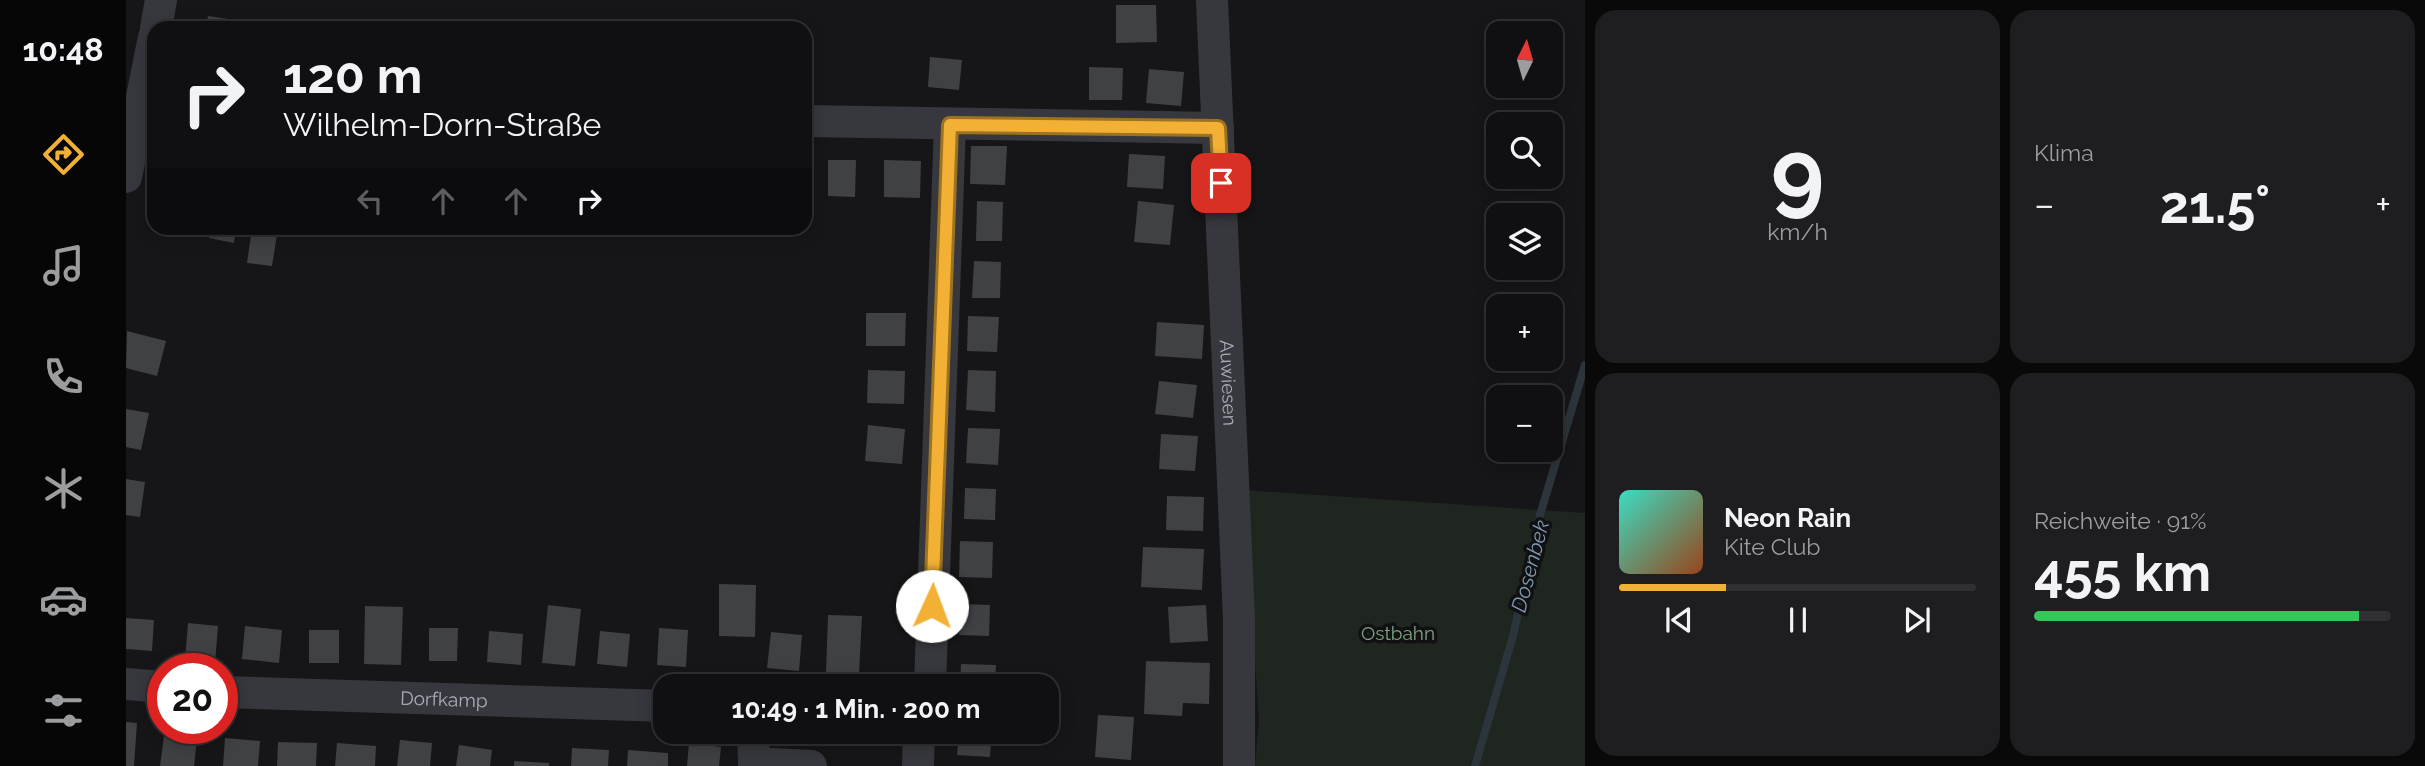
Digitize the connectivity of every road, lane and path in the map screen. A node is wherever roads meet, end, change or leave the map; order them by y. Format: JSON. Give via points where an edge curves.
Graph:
{"nodes":[{"id":1,"x":160,"y":0,"type":"edge"},
{"id":2,"x":1212,"y":0,"type":"edge"},
{"id":3,"x":157,"y":21,"type":"edge"},
{"id":4,"x":147,"y":94,"type":"edge"},
{"id":5,"x":812,"y":121,"type":"edge"},
{"id":6,"x":950,"y":125,"type":"junction"},
{"id":7,"x":1218,"y":128,"type":"junction"},
{"id":8,"x":126,"y":177,"type":"edge"},
{"id":9,"x":929,"y":674,"type":"edge"},
{"id":10,"x":126,"y":684,"type":"edge"},
{"id":11,"x":147,"y":686,"type":"edge"},
{"id":12,"x":238,"y":693,"type":"edge"},
{"id":13,"x":653,"y":706,"type":"edge"},
{"id":14,"x":754,"y":744,"type":"edge"},
{"id":15,"x":919,"y":744,"type":"edge"},
{"id":16,"x":811,"y":766,"type":"edge"},
{"id":17,"x":918,"y":766,"type":"edge"},
{"id":18,"x":1239,"y":766,"type":"edge"}],
"edges":[{"from":1,"to":3,"type":"street"},
{"from":2,"to":7,"type":"street","name":"Auwiesen"},
{"from":4,"to":8,"type":"street"},
{"from":5,"to":6,"type":"street"},
{"from":6,"to":7,"type":"street"},
{"from":6,"to":9,"type":"street"},
{"from":7,"to":18,"type":"street","name":"Auwiesen","via":[[1239,618]]},
{"from":10,"to":11,"type":"street"},
{"from":12,"to":13,"type":"street","name":"Dorfkamp"},
{"from":14,"to":16,"type":"street","via":[[754,763]]},
{"from":15,"to":17,"type":"street"}]}
